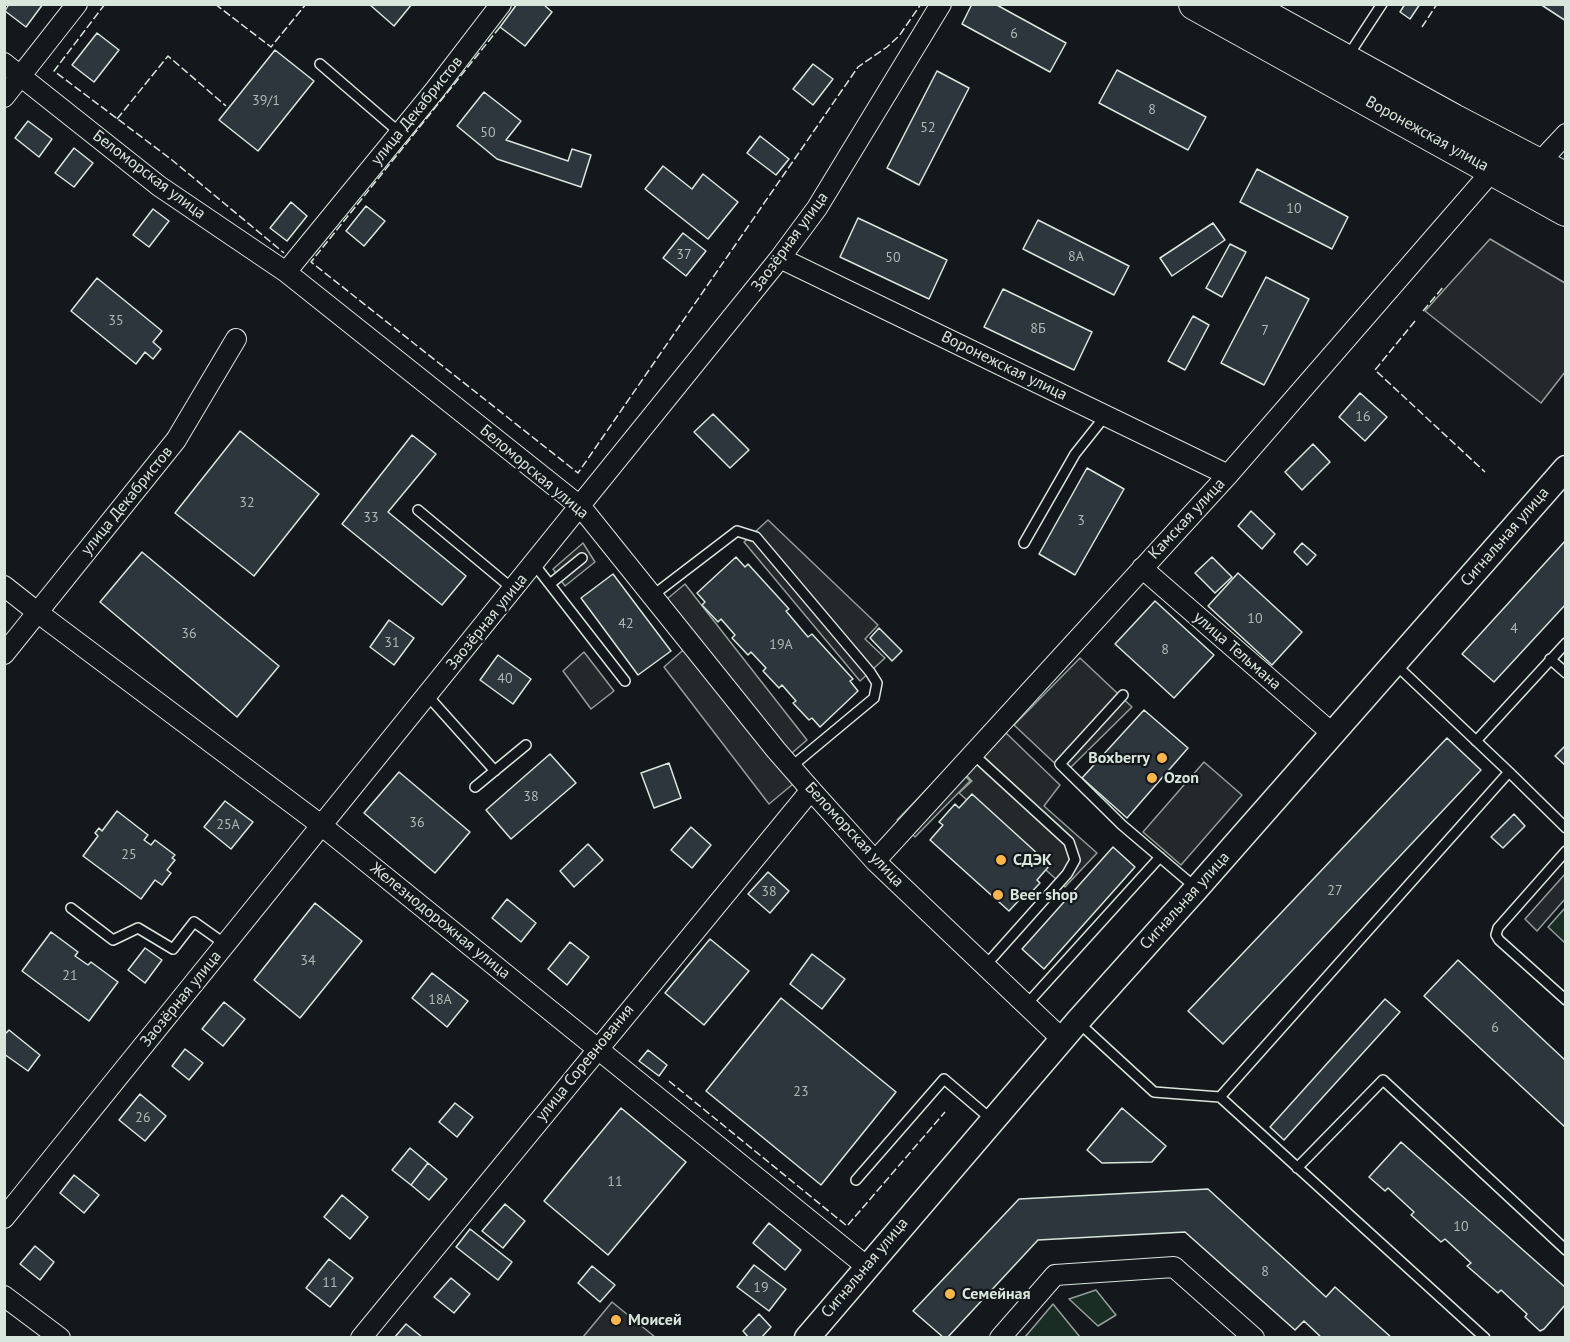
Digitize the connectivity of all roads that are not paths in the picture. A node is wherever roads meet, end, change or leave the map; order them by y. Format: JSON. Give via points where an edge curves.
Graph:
{"nodes":[{"id":1,"x":77,"y":4,"type":"edge"},
{"id":2,"x":501,"y":4,"type":"edge"},
{"id":3,"x":941,"y":4,"type":"edge"},
{"id":4,"x":1195,"y":4,"type":"edge"},
{"id":5,"x":1244,"y":4,"type":"edge"},
{"id":6,"x":1382,"y":4,"type":"edge"},
{"id":7,"x":1345,"y":60,"type":"junction"},
{"id":8,"x":4,"y":63,"type":"edge"},
{"id":9,"x":320,"y":64,"type":"dead end"},
{"id":10,"x":21,"y":77,"type":"junction"},
{"id":11,"x":4,"y":97,"type":"edge"},
{"id":12,"x":400,"y":133,"type":"junction"},
{"id":13,"x":1566,"y":134,"type":"edge"},
{"id":14,"x":1537,"y":165,"type":"junction"},
{"id":15,"x":1492,"y":171,"type":"junction"},
{"id":16,"x":1566,"y":179,"type":"edge"},
{"id":17,"x":1566,"y":210,"type":"edge"},
{"id":18,"x":780,"y":258,"type":"junction"},
{"id":19,"x":286,"y":272,"type":"junction"},
{"id":20,"x":236,"y":339,"type":"dead end"},
{"id":21,"x":1106,"y":415,"type":"junction"},
{"id":22,"x":1566,"y":468,"type":"edge"},
{"id":23,"x":1228,"y":475,"type":"junction"},
{"id":24,"x":581,"y":507,"type":"junction"},
{"id":25,"x":418,"y":510,"type":"dead end"},
{"id":26,"x":1024,"y":543,"type":"dead end"},
{"id":27,"x":582,"y":558,"type":"dead end"},
{"id":28,"x":534,"y":564,"type":"junction"},
{"id":29,"x":1142,"y":568,"type":"junction"},
{"id":30,"x":550,"y":584,"type":"junction"},
{"id":31,"x":4,"y":586,"type":"edge"},
{"id":32,"x":514,"y":590,"type":"junction"},
{"id":33,"x":652,"y":596,"type":"junction"},
{"id":34,"x":37,"y":612,"type":"junction"},
{"id":35,"x":1566,"y":643,"type":"edge"},
{"id":36,"x":4,"y":654,"type":"edge"},
{"id":37,"x":1550,"y":659,"type":"junction"},
{"id":38,"x":1395,"y":663,"type":"junction"},
{"id":39,"x":1566,"y":673,"type":"edge"},
{"id":40,"x":625,"y":681,"type":"dead end"},
{"id":41,"x":427,"y":695,"type":"junction"},
{"id":42,"x":1123,"y":695,"type":"dead end"},
{"id":43,"x":1333,"y":734,"type":"junction"},
{"id":44,"x":1476,"y":741,"type":"junction"},
{"id":45,"x":526,"y":745,"type":"dead end"},
{"id":46,"x":973,"y":754,"type":"junction"},
{"id":47,"x":791,"y":767,"type":"junction"},
{"id":48,"x":495,"y":771,"type":"junction"},
{"id":49,"x":1509,"y":772,"type":"junction"},
{"id":50,"x":475,"y":787,"type":"dead end"},
{"id":51,"x":811,"y":790,"type":"junction"},
{"id":52,"x":321,"y":825,"type":"junction"},
{"id":53,"x":1566,"y":828,"type":"edge"},
{"id":54,"x":1566,"y":851,"type":"edge"},
{"id":55,"x":1160,"y":857,"type":"junction"},
{"id":56,"x":875,"y":861,"type":"junction"},
{"id":57,"x":1197,"y":888,"type":"junction"},
{"id":58,"x":71,"y":908,"type":"dead end"},
{"id":59,"x":225,"y":944,"type":"junction"},
{"id":60,"x":985,"y":966,"type":"junction"},
{"id":61,"x":1566,"y":1000,"type":"edge"},
{"id":62,"x":1026,"y":1005,"type":"junction"},
{"id":63,"x":1070,"y":1030,"type":"junction"},
{"id":64,"x":597,"y":1049,"type":"junction"},
{"id":65,"x":1220,"y":1097,"type":"junction"},
{"id":66,"x":992,"y":1120,"type":"junction"},
{"id":67,"x":1297,"y":1168,"type":"junction"},
{"id":68,"x":856,"y":1180,"type":"dead end"},
{"id":69,"x":4,"y":1218,"type":"edge"},
{"id":70,"x":1566,"y":1250,"type":"edge"},
{"id":71,"x":866,"y":1266,"type":"junction"},
{"id":72,"x":4,"y":1296,"type":"edge"},
{"id":73,"x":60,"y":1338,"type":"edge"},
{"id":74,"x":361,"y":1338,"type":"edge"},
{"id":75,"x":807,"y":1338,"type":"edge"},
{"id":76,"x":1000,"y":1338,"type":"edge"},
{"id":77,"x":1254,"y":1338,"type":"edge"},
{"id":78,"x":1485,"y":1338,"type":"edge"}],
"edges":[{"from":1,"to":10,"type":"street"},
{"from":2,"to":12,"type":"street","name":"улица Декабристов"},
{"from":3,"to":18,"type":"street","name":"Заозёрная улица","via":[[817,208]]},
{"from":4,"to":15,"type":"main road","name":"Воронежская улица"},
{"from":5,"to":7,"type":"main road","name":"Воронежская улица"},
{"from":6,"to":7,"type":"lane"},
{"from":7,"to":14,"type":"main road","name":"Воронежская улица"},
{"from":8,"to":10,"type":"street","name":"Беломорская улица"},
{"from":9,"to":12,"type":"lane"},
{"from":10,"to":11,"type":"street"},
{"from":10,"to":19,"type":"street","name":"Беломорская улица","via":[[159,186]]},
{"from":12,"to":19,"type":"street","name":"улица Декабристов"},
{"from":13,"to":14,"type":"street"},
{"from":14,"to":16,"type":"main road","name":"Воронежская улица"},
{"from":15,"to":17,"type":"main road","name":"Воронежская улица"},
{"from":15,"to":23,"type":"street","name":"Камская улица"},
{"from":18,"to":21,"type":"street","name":"Воронежская улица"},
{"from":18,"to":24,"type":"street","name":"Заозёрная улица"},
{"from":19,"to":24,"type":"street","name":"Беломорская улица"},
{"from":20,"to":34,"type":"street","name":"улица Декабристов","via":[[176,440]]},
{"from":21,"to":23,"type":"street","name":"Воронежская улица"},
{"from":21,"to":26,"type":"lane","via":[[1076,454]]},
{"from":22,"to":38,"type":"street","name":"Сигнальная улица"},
{"from":23,"to":29,"type":"street","name":"Камская улица"},
{"from":24,"to":28,"type":"street","name":"Заозёрная улица"},
{"from":24,"to":33,"type":"street","name":"Беломорская улица"},
{"from":25,"to":32,"type":"lane"},
{"from":27,"to":30,"type":"lane"},
{"from":28,"to":30,"type":"lane"},
{"from":28,"to":32,"type":"street","name":"Заозёрная улица"},
{"from":29,"to":43,"type":"street","name":"улица Тельмана"},
{"from":29,"to":46,"type":"street","name":"Камская улица"},
{"from":30,"to":40,"type":"lane"},
{"from":31,"to":34,"type":"street","name":"Железнодорожная улица"},
{"from":32,"to":41,"type":"street","name":"Заозёрная улица"},
{"from":33,"to":47,"type":"street","name":"Беломорская улица"},
{"from":33,"to":47,"type":"lane","via":[[737,531],[756,537],[870,672],[877,683],[874,698]]},
{"from":34,"to":36,"type":"street","name":"улица Декабристов"},
{"from":34,"to":52,"type":"street","name":"Железнодорожная улица"},
{"from":35,"to":37,"type":"lane"},
{"from":37,"to":39,"type":"lane"},
{"from":37,"to":44,"type":"lane"},
{"from":38,"to":43,"type":"street","name":"Сигнальная улица"},
{"from":38,"to":44,"type":"lane"},
{"from":41,"to":48,"type":"lane"},
{"from":41,"to":52,"type":"street","name":"Заозёрная улица"},
{"from":42,"to":55,"type":"lane","via":[[1060,764]]},
{"from":43,"to":57,"type":"street","name":"Сигнальная улица"},
{"from":44,"to":49,"type":"lane"},
{"from":45,"to":48,"type":"lane"},
{"from":46,"to":56,"type":"street","name":"Камская улица"},
{"from":46,"to":60,"type":"lane","via":[[1069,842],[1075,860]]},
{"from":47,"to":51,"type":"street","name":"Беломорская улица"},
{"from":48,"to":50,"type":"lane"},
{"from":49,"to":53,"type":"lane"},
{"from":49,"to":65,"type":"lane"},
{"from":51,"to":56,"type":"street","name":"Беломорская улица"},
{"from":51,"to":64,"type":"street","name":"улица Соревнования"},
{"from":52,"to":59,"type":"street","name":"Заозёрная улица"},
{"from":52,"to":64,"type":"street","name":"Железнодорожная улица"},
{"from":54,"to":61,"type":"lane","via":[[1496,935]]},
{"from":55,"to":57,"type":"lane"},
{"from":55,"to":62,"type":"lane"},
{"from":56,"to":60,"type":"street","name":"Беломорская улица"},
{"from":57,"to":63,"type":"street","name":"Сигнальная улица"},
{"from":58,"to":59,"type":"lane","via":[[113,940],[138,928],[173,949],[194,922]]},
{"from":59,"to":69,"type":"street","name":"Заозёрная улица"},
{"from":60,"to":62,"type":"street","name":"Беломорская улица"},
{"from":62,"to":63,"type":"street","name":"Беломорская улица"},
{"from":63,"to":65,"type":"lane","via":[[1154,1092]]},
{"from":63,"to":66,"type":"street","name":"Сигнальная улица"},
{"from":64,"to":71,"type":"street","name":"Железнодорожная улица"},
{"from":64,"to":74,"type":"street","name":"улица Соревнования"},
{"from":65,"to":67,"type":"lane"},
{"from":66,"to":68,"type":"lane","via":[[944,1079]]},
{"from":66,"to":71,"type":"street","name":"Сигнальная улица"},
{"from":67,"to":70,"type":"lane","via":[[1383,1080]]},
{"from":67,"to":78,"type":"lane"},
{"from":71,"to":75,"type":"street","name":"Сигнальная улица"},
{"from":72,"to":73,"type":"street"},
{"from":76,"to":77,"type":"street","via":[[1054,1275],[1174,1267]]}]}
